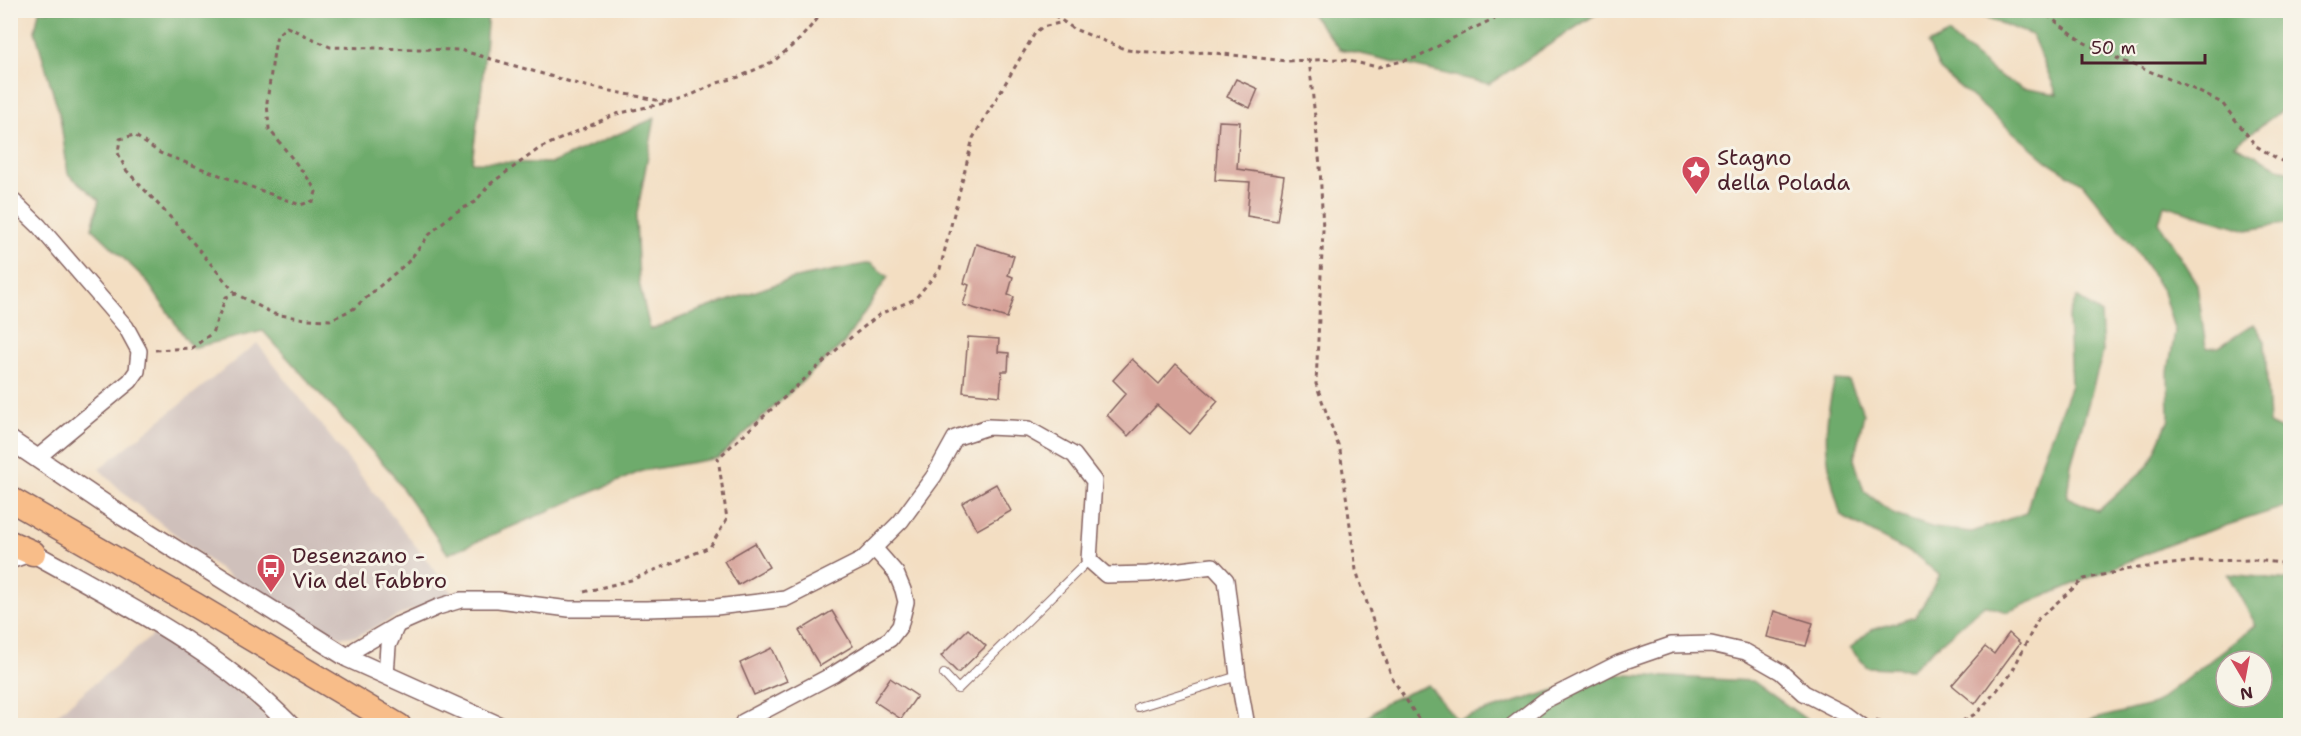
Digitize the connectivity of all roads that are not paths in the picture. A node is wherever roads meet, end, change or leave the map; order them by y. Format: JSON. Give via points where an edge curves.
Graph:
{"nodes":[{"id":1,"x":10,"y":198,"type":"edge"},
{"id":2,"x":10,"y":440,"type":"edge"},
{"id":3,"x":37,"y":458,"type":"junction"},
{"id":4,"x":10,"y":499,"type":"edge"},
{"id":5,"x":10,"y":543,"type":"edge"},
{"id":6,"x":874,"y":548,"type":"junction"},
{"id":7,"x":22,"y":557,"type":"edge"},
{"id":8,"x":1089,"y":560,"type":"junction"},
{"id":9,"x":397,"y":625,"type":"junction"},
{"id":10,"x":348,"y":658,"type":"junction"},
{"id":11,"x":944,"y":674,"type":"dead end"},
{"id":12,"x":386,"y":675,"type":"junction"},
{"id":13,"x":1238,"y":676,"type":"junction"},
{"id":14,"x":1138,"y":707,"type":"dead end"},
{"id":15,"x":742,"y":722,"type":"dead end"},
{"id":16,"x":291,"y":726,"type":"edge"},
{"id":17,"x":399,"y":726,"type":"edge"},
{"id":18,"x":499,"y":726,"type":"edge"},
{"id":19,"x":1247,"y":726,"type":"edge"},
{"id":20,"x":1512,"y":726,"type":"edge"},
{"id":21,"x":1862,"y":726,"type":"edge"}],
"edges":[{"from":1,"to":3,"type":"street","via":[[126,327],[139,351],[137,371],[130,381]]},
{"from":2,"to":3,"type":"street"},
{"from":3,"to":10,"type":"street"},
{"from":4,"to":17,"type":"highway"},
{"from":5,"to":7,"type":"highway"},
{"from":6,"to":8,"type":"street","via":[[934,476],[955,438],[988,428],[1028,429],[1074,455],[1094,481]]},
{"from":6,"to":9,"type":"street","via":[[862,560],[784,599],[716,607],[646,609],[569,609],[498,600],[461,600]]},
{"from":6,"to":15,"type":"street","via":[[896,573],[903,590],[906,602],[900,626],[890,639],[834,674]]},
{"from":7,"to":16,"type":"street","via":[[209,657],[261,696]]},
{"from":8,"to":11,"type":"lane","via":[[958,688]]},
{"from":8,"to":13,"type":"street","via":[[1106,575],[1213,566],[1226,580]]},
{"from":9,"to":10,"type":"street"},
{"from":9,"to":12,"type":"street","via":[[388,646]]},
{"from":10,"to":12,"type":"street"},
{"from":12,"to":18,"type":"street"},
{"from":13,"to":14,"type":"lane"},
{"from":13,"to":19,"type":"street"},
{"from":20,"to":21,"type":"street","via":[[1544,701],[1619,663],[1671,645],[1712,644],[1746,652],[1781,672],[1804,693]]}]}
